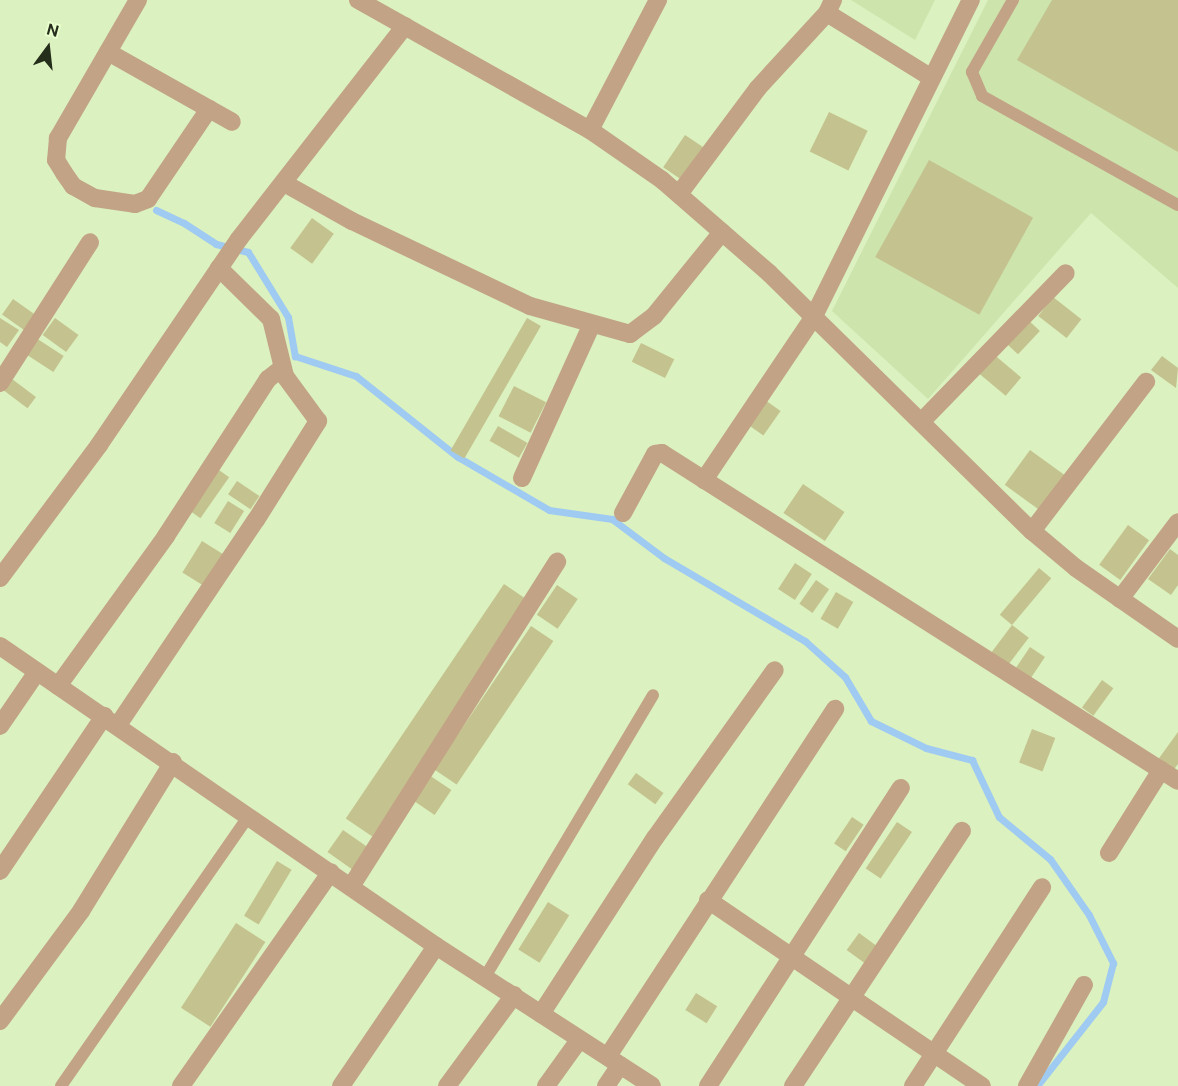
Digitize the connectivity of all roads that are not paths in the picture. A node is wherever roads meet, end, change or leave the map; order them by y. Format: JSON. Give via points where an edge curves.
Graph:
{"nodes":[{"id":1,"x":138,"y":0,"type":"edge"},
{"id":2,"x":358,"y":0,"type":"edge"},
{"id":3,"x":658,"y":0,"type":"edge"},
{"id":4,"x":970,"y":0,"type":"edge"},
{"id":5,"x":1013,"y":0,"type":"edge"},
{"id":6,"x":382,"y":6,"type":"edge"},
{"id":7,"x":830,"y":7,"type":"edge"},
{"id":8,"x":405,"y":26,"type":"junction"},
{"id":9,"x":108,"y":52,"type":"junction"},
{"id":10,"x":932,"y":78,"type":"junction"},
{"id":11,"x":209,"y":109,"type":"junction"},
{"id":12,"x":232,"y":122,"type":"dead end"},
{"id":13,"x":590,"y":130,"type":"junction"},
{"id":14,"x":284,"y":183,"type":"junction"},
{"id":15,"x":679,"y":194,"type":"junction"},
{"id":16,"x":1178,"y":205,"type":"edge"},
{"id":17,"x":722,"y":232,"type":"junction"},
{"id":18,"x":90,"y":242,"type":"dead end"},
{"id":19,"x":222,"y":264,"type":"junction"},
{"id":20,"x":1066,"y":273,"type":"dead end"},
{"id":21,"x":813,"y":318,"type":"junction"},
{"id":22,"x":591,"y":326,"type":"junction"},
{"id":23,"x":282,"y":368,"type":"junction"},
{"id":24,"x":1146,"y":382,"type":"dead end"},
{"id":25,"x":0,"y":383,"type":"edge"},
{"id":26,"x":922,"y":421,"type":"junction"},
{"id":27,"x":522,"y":478,"type":"dead end"},
{"id":28,"x":704,"y":480,"type":"junction"},
{"id":29,"x":623,"y":513,"type":"dead end"},
{"id":30,"x":1178,"y":522,"type":"edge"},
{"id":31,"x":1032,"y":531,"type":"junction"},
{"id":32,"x":558,"y":562,"type":"dead end"},
{"id":33,"x":0,"y":578,"type":"edge"},
{"id":34,"x":1120,"y":599,"type":"junction"},
{"id":35,"x":1178,"y":639,"type":"edge"},
{"id":36,"x":0,"y":646,"type":"edge"},
{"id":37,"x":775,"y":670,"type":"dead end"},
{"id":38,"x":37,"y":672,"type":"junction"},
{"id":39,"x":58,"y":686,"type":"junction"},
{"id":40,"x":654,"y":695,"type":"dead end"},
{"id":41,"x":835,"y":709,"type":"dead end"},
{"id":42,"x":111,"y":721,"type":"junction"},
{"id":43,"x":0,"y":726,"type":"edge"},
{"id":44,"x":173,"y":762,"type":"junction"},
{"id":45,"x":1161,"y":770,"type":"junction"},
{"id":46,"x":1178,"y":781,"type":"edge"},
{"id":47,"x":901,"y":788,"type":"dead end"},
{"id":48,"x":249,"y":815,"type":"junction"},
{"id":49,"x":962,"y":831,"type":"dead end"},
{"id":50,"x":1109,"y":853,"type":"dead end"},
{"id":51,"x":0,"y":870,"type":"edge"},
{"id":52,"x":331,"y":872,"type":"junction"},
{"id":53,"x":352,"y":885,"type":"junction"},
{"id":54,"x":1042,"y":887,"type":"dead end"},
{"id":55,"x":708,"y":900,"type":"junction"},
{"id":56,"x":436,"y":946,"type":"junction"},
{"id":57,"x":791,"y":956,"type":"junction"},
{"id":58,"x":485,"y":977,"type":"junction"},
{"id":59,"x":1084,"y":985,"type":"dead end"},
{"id":60,"x":514,"y":995,"type":"junction"},
{"id":61,"x":850,"y":996,"type":"junction"},
{"id":62,"x":542,"y":1014,"type":"junction"},
{"id":63,"x":0,"y":1021,"type":"edge"},
{"id":64,"x":579,"y":1040,"type":"junction"},
{"id":65,"x":933,"y":1053,"type":"junction"},
{"id":66,"x":614,"y":1061,"type":"junction"},
{"id":67,"x":61,"y":1086,"type":"edge"},
{"id":68,"x":181,"y":1086,"type":"edge"},
{"id":69,"x":341,"y":1086,"type":"edge"},
{"id":70,"x":447,"y":1086,"type":"edge"},
{"id":71,"x":546,"y":1086,"type":"edge"},
{"id":72,"x":606,"y":1086,"type":"edge"},
{"id":73,"x":652,"y":1086,"type":"edge"},
{"id":74,"x":708,"y":1086,"type":"edge"},
{"id":75,"x":793,"y":1086,"type":"edge"},
{"id":76,"x":913,"y":1086,"type":"edge"},
{"id":77,"x":982,"y":1086,"type":"edge"},
{"id":78,"x":1027,"y":1086,"type":"edge"}],
"edges":[{"from":1,"to":9,"type":"street"},
{"from":2,"to":6,"type":"street"},
{"from":3,"to":13,"type":"street"},
{"from":4,"to":10,"type":"street"},
{"from":5,"to":16,"type":"lane","via":[[972,72],[982,96]]},
{"from":6,"to":8,"type":"street"},
{"from":7,"to":10,"type":"street"},
{"from":7,"to":15,"type":"street","via":[[758,88]]},
{"from":8,"to":13,"type":"street"},
{"from":8,"to":14,"type":"street"},
{"from":9,"to":11,"type":"street"},
{"from":9,"to":11,"type":"street","via":[[65,122],[55,147],[56,160],[73,186],[95,198],[135,204],[148,199]]},
{"from":10,"to":21,"type":"street"},
{"from":11,"to":12,"type":"street"},
{"from":13,"to":15,"type":"street"},
{"from":14,"to":19,"type":"street"},
{"from":14,"to":22,"type":"street","via":[[484,285]]},
{"from":15,"to":17,"type":"street"},
{"from":17,"to":21,"type":"street"},
{"from":17,"to":22,"type":"street","via":[[641,328],[630,334]]},
{"from":18,"to":25,"type":"street"},
{"from":19,"to":23,"type":"street","via":[[271,319]]},
{"from":19,"to":33,"type":"street","via":[[99,445]]},
{"from":20,"to":26,"type":"street"},
{"from":21,"to":26,"type":"street"},
{"from":21,"to":28,"type":"street"},
{"from":22,"to":27,"type":"street"},
{"from":23,"to":39,"type":"street","via":[[263,387],[166,536]]},
{"from":23,"to":42,"type":"street","via":[[292,390],[318,421]]},
{"from":24,"to":31,"type":"street"},
{"from":26,"to":31,"type":"street"},
{"from":28,"to":29,"type":"street","via":[[658,452]]},
{"from":28,"to":45,"type":"street"},
{"from":30,"to":34,"type":"street"},
{"from":31,"to":34,"type":"street"},
{"from":32,"to":53,"type":"street"},
{"from":34,"to":35,"type":"street"},
{"from":36,"to":38,"type":"street"},
{"from":37,"to":62,"type":"street","via":[[656,838]]},
{"from":38,"to":39,"type":"street"},
{"from":38,"to":43,"type":"street"},
{"from":39,"to":42,"type":"street"},
{"from":40,"to":58,"type":"lane"},
{"from":41,"to":55,"type":"street"},
{"from":42,"to":44,"type":"street"},
{"from":42,"to":51,"type":"street"},
{"from":44,"to":48,"type":"street"},
{"from":44,"to":63,"type":"street","via":[[81,911]]},
{"from":45,"to":46,"type":"street"},
{"from":45,"to":50,"type":"street"},
{"from":47,"to":57,"type":"street"},
{"from":48,"to":52,"type":"street"},
{"from":48,"to":67,"type":"lane"},
{"from":49,"to":61,"type":"street"},
{"from":52,"to":53,"type":"street"},
{"from":52,"to":68,"type":"street"},
{"from":53,"to":56,"type":"street"},
{"from":54,"to":65,"type":"street"},
{"from":55,"to":57,"type":"street"},
{"from":55,"to":66,"type":"street"},
{"from":56,"to":58,"type":"street"},
{"from":56,"to":69,"type":"street"},
{"from":57,"to":61,"type":"street"},
{"from":57,"to":74,"type":"street"},
{"from":58,"to":60,"type":"street"},
{"from":59,"to":78,"type":"street"},
{"from":60,"to":62,"type":"street"},
{"from":60,"to":70,"type":"street"},
{"from":61,"to":65,"type":"street"},
{"from":61,"to":75,"type":"street"},
{"from":62,"to":64,"type":"street"},
{"from":64,"to":66,"type":"street"},
{"from":64,"to":71,"type":"street"},
{"from":65,"to":76,"type":"street"},
{"from":65,"to":77,"type":"street"},
{"from":66,"to":72,"type":"street"},
{"from":66,"to":73,"type":"street"}]}
